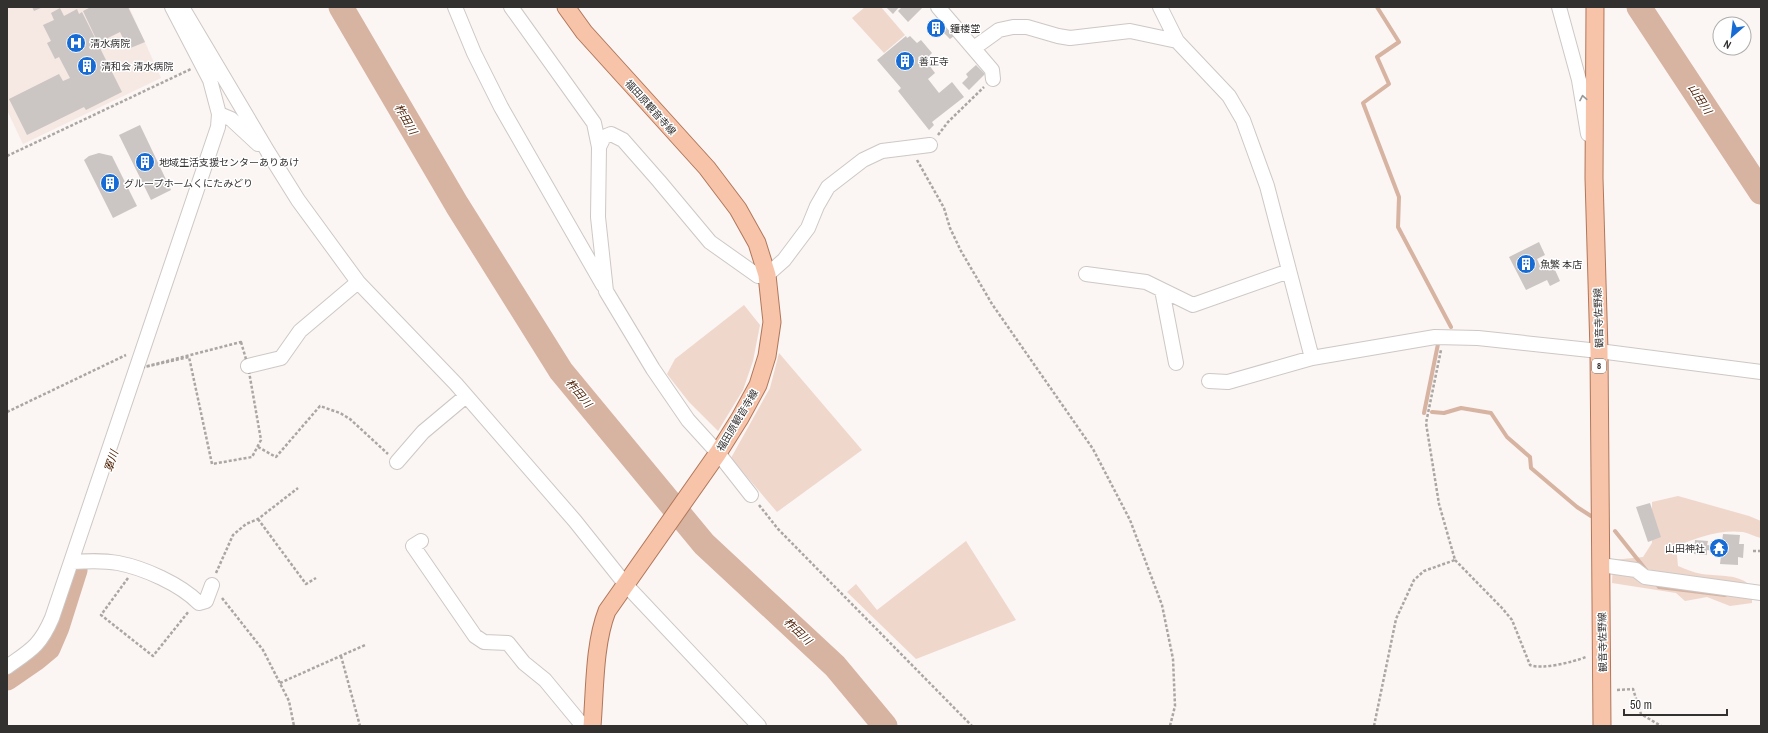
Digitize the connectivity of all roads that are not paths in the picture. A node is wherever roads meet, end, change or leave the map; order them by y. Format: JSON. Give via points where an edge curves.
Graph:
{"nodes":[{"id":1,"x":172,"y":7,"type":"edge"},
{"id":2,"x":182,"y":7,"type":"edge"},
{"id":3,"x":455,"y":7,"type":"edge"},
{"id":4,"x":511,"y":7,"type":"edge"},
{"id":5,"x":566,"y":7,"type":"edge"},
{"id":6,"x":938,"y":7,"type":"edge"},
{"id":7,"x":1160,"y":7,"type":"edge"},
{"id":8,"x":1559,"y":7,"type":"edge"},
{"id":9,"x":1595,"y":7,"type":"edge"},
{"id":10,"x":1177,"y":41,"type":"junction"},
{"id":11,"x":974,"y":48,"type":"junction"},
{"id":12,"x":993,"y":79,"type":"road end"},
{"id":13,"x":219,"y":114,"type":"junction"},
{"id":14,"x":930,"y":145,"type":"road end"},
{"id":15,"x":599,"y":147,"type":"junction"},
{"id":16,"x":268,"y":152,"type":"junction"},
{"id":17,"x":1594,"y":178,"type":"junction"},
{"id":18,"x":1289,"y":271,"type":"junction"},
{"id":19,"x":1086,"y":274,"type":"dead end"},
{"id":20,"x":767,"y":275,"type":"junction"},
{"id":21,"x":358,"y":282,"type":"junction"},
{"id":22,"x":1162,"y":290,"type":"junction"},
{"id":23,"x":606,"y":291,"type":"junction"},
{"id":24,"x":1599,"y":351,"type":"junction"},
{"id":25,"x":1312,"y":358,"type":"junction"},
{"id":26,"x":1176,"y":363,"type":"dead end"},
{"id":27,"x":248,"y":366,"type":"road end"},
{"id":28,"x":1761,"y":372,"type":"edge"},
{"id":29,"x":1209,"y":381,"type":"dead end"},
{"id":30,"x":466,"y":396,"type":"junction"},
{"id":31,"x":718,"y":452,"type":"junction"},
{"id":32,"x":396,"y":462,"type":"road end"},
{"id":33,"x":751,"y":495,"type":"road end"},
{"id":34,"x":421,"y":542,"type":"dead end"},
{"id":35,"x":72,"y":562,"type":"junction"},
{"id":36,"x":1601,"y":565,"type":"junction"},
{"id":37,"x":212,"y":585,"type":"road end"},
{"id":38,"x":626,"y":585,"type":"junction"},
{"id":39,"x":1761,"y":594,"type":"edge"},
{"id":40,"x":7,"y":667,"type":"edge"},
{"id":41,"x":583,"y":726,"type":"edge"},
{"id":42,"x":592,"y":726,"type":"edge"},
{"id":43,"x":759,"y":726,"type":"edge"},
{"id":44,"x":1602,"y":726,"type":"edge"}],
"edges":[{"from":1,"to":13,"type":"street","via":[[210,80]]},
{"from":2,"to":16,"type":"street"},
{"from":3,"to":23,"type":"street","via":[[474,54],[501,107]]},
{"from":4,"to":15,"type":"street","via":[[594,123]]},
{"from":5,"to":20,"type":"main road","name":"福田原観音寺線","via":[[584,32],[706,168],[738,209],[757,243]]},
{"from":6,"to":11,"type":"street"},
{"from":7,"to":10,"type":"street"},
{"from":17,"to":8,"type":"street","one_way":true,"via":[[1586,113]]},
{"from":9,"to":17,"type":"main road","name":"観音寺佐野線","number":"8"},
{"from":10,"to":11,"type":"street","via":[[1130,31],[1070,38],[1027,26],[999,30]]},
{"from":10,"to":18,"type":"street","via":[[1229,96],[1243,120],[1267,186]]},
{"from":11,"to":12,"type":"street","via":[[992,70]]},
{"from":13,"to":16,"type":"street","via":[[231,119]]},
{"from":13,"to":35,"type":"street","via":[[218,126]]},
{"from":14,"to":20,"type":"street","via":[[882,151],[863,160],[828,187],[800,240],[784,260]]},
{"from":15,"to":20,"type":"street","via":[[604,137],[611,134],[623,140],[710,242],[758,276]]},
{"from":15,"to":23,"type":"street","via":[[598,217]]},
{"from":16,"to":21,"type":"street","via":[[298,200]]},
{"from":17,"to":24,"type":"main road","name":"観音寺佐野線","number":"8"},
{"from":18,"to":22,"type":"street","via":[[1193,305]]},
{"from":18,"to":25,"type":"street"},
{"from":19,"to":22,"type":"street","via":[[1146,282]]},
{"from":20,"to":31,"type":"main road","name":"福田原観音寺線","via":[[772,322],[767,356],[758,385]]},
{"from":21,"to":27,"type":"street","via":[[300,331],[281,358]]},
{"from":21,"to":30,"type":"street"},
{"from":22,"to":26,"type":"street"},
{"from":23,"to":31,"type":"street","via":[[653,369],[688,420]]},
{"from":24,"to":25,"type":"street","via":[[1435,336]]},
{"from":24,"to":28,"type":"street"},
{"from":24,"to":36,"type":"main road","name":"観音寺佐野線","number":"8"},
{"from":25,"to":29,"type":"street","via":[[1228,382]]},
{"from":30,"to":32,"type":"street","via":[[423,432]]},
{"from":30,"to":38,"type":"street","via":[[575,521]]},
{"from":31,"to":33,"type":"street"},
{"from":31,"to":38,"type":"main road","name":"福田原観音寺線"},
{"from":34,"to":41,"type":"street","via":[[413,546],[475,636],[484,642],[508,643],[524,663],[545,680]]},
{"from":35,"to":37,"type":"street","via":[[119,563],[162,578],[190,595],[199,604],[206,601]]},
{"from":35,"to":40,"type":"street","via":[[44,635],[34,648]]},
{"from":36,"to":39,"type":"street","via":[[1636,570],[1645,577]]},
{"from":36,"to":44,"type":"main road","name":"観音寺佐野線","number":"8"},
{"from":38,"to":42,"type":"main road","name":"福田原観音寺線","via":[[607,611],[601,628]]},
{"from":38,"to":43,"type":"street"}]}
